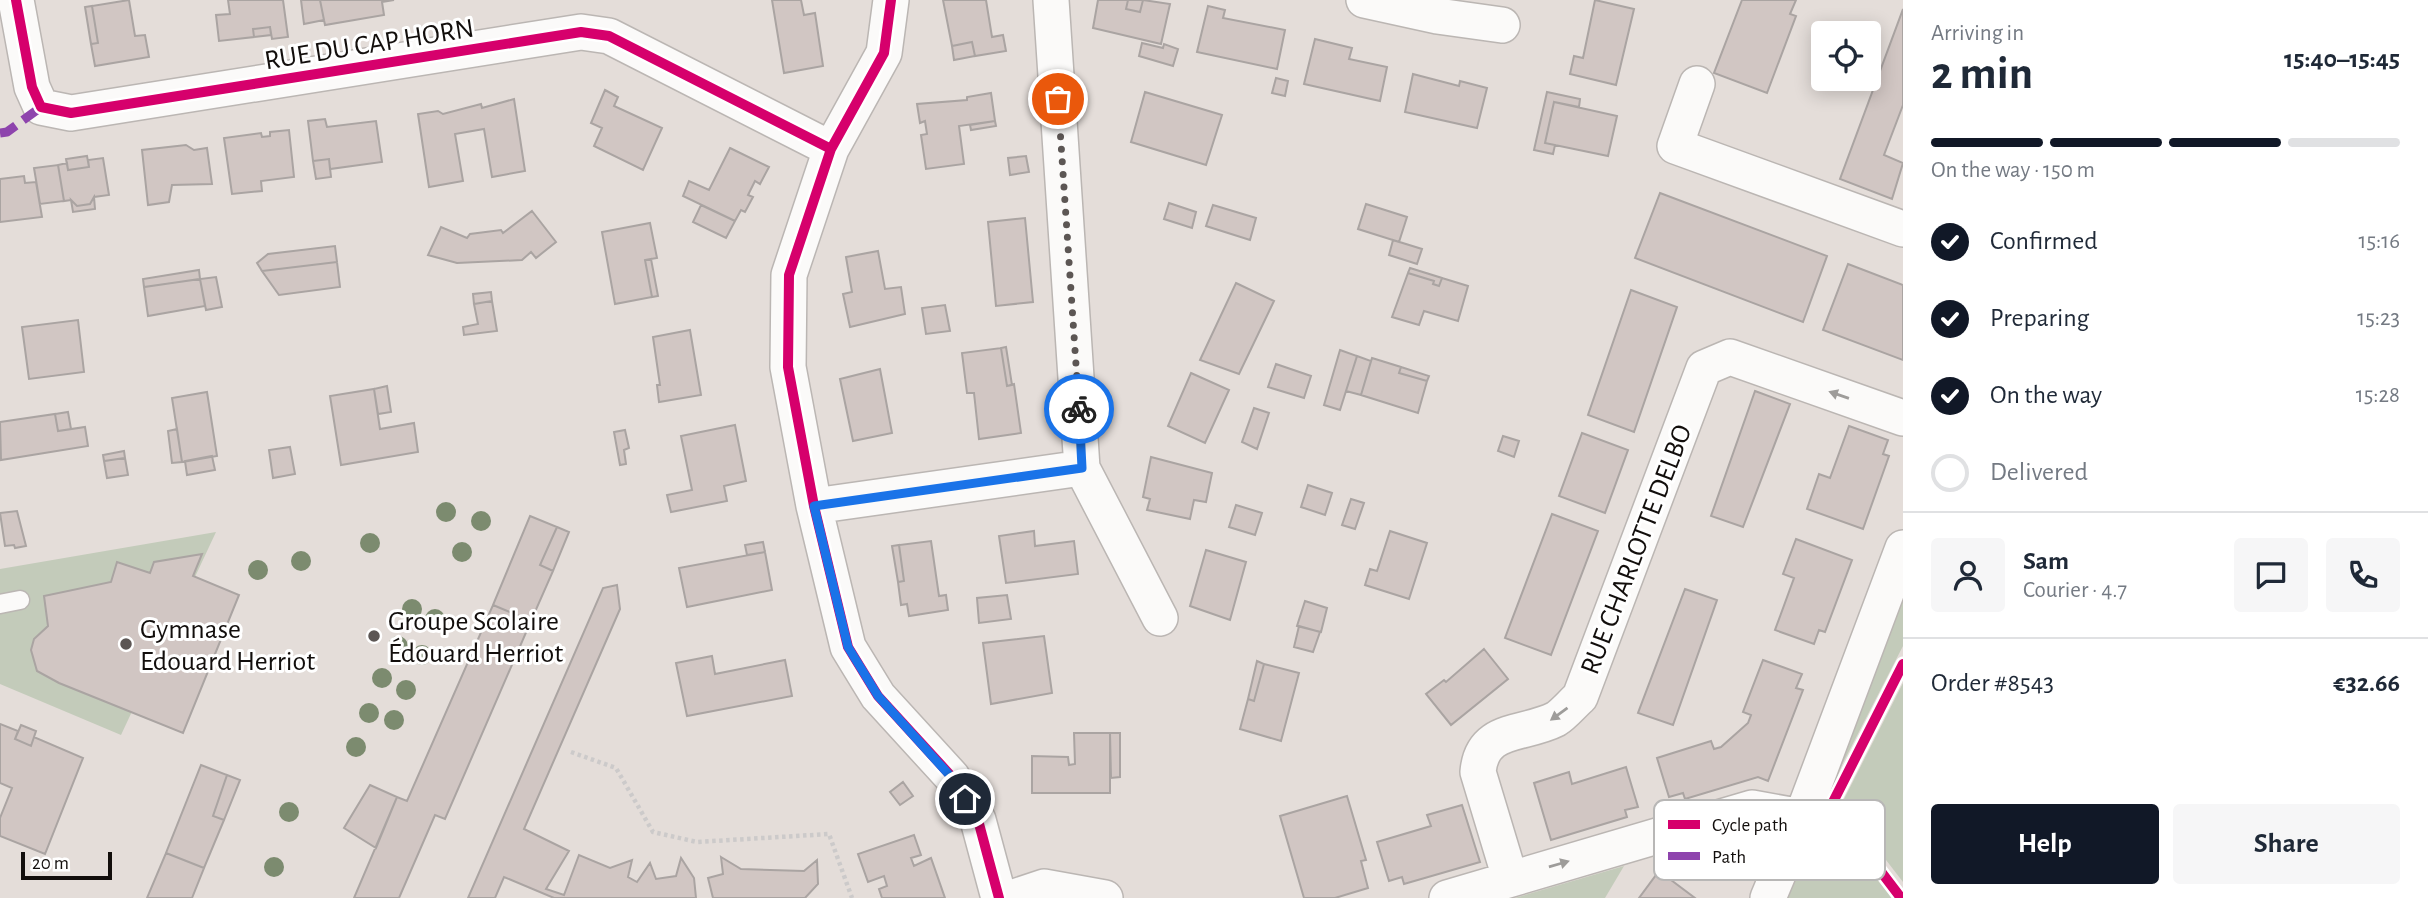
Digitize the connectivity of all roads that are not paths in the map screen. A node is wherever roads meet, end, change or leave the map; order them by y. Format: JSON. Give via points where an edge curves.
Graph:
{"nodes":[{"id":1,"x":16,"y":0,"type":"edge"},
{"id":2,"x":891,"y":0,"type":"edge"},
{"id":3,"x":1051,"y":0,"type":"edge"},
{"id":4,"x":1364,"y":0,"type":"edge"},
{"id":5,"x":1502,"y":25,"type":"dead end"},
{"id":6,"x":1697,"y":84,"type":"dead end"},
{"id":7,"x":831,"y":149,"type":"junction"},
{"id":8,"x":1903,"y":229,"type":"edge"},
{"id":9,"x":1903,"y":418,"type":"edge"},
{"id":10,"x":1082,"y":468,"type":"junction"},
{"id":11,"x":814,"y":506,"type":"junction"},
{"id":12,"x":1903,"y":548,"type":"edge"},
{"id":13,"x":20,"y":600,"type":"dead end"},
{"id":14,"x":0,"y":604,"type":"edge"},
{"id":15,"x":1160,"y":618,"type":"dead end"},
{"id":16,"x":1808,"y":800,"type":"edge"},
{"id":17,"x":1654,"y":836,"type":"edge"},
{"id":18,"x":1510,"y":878,"type":"junction"},
{"id":19,"x":1776,"y":880,"type":"edge"},
{"id":20,"x":999,"y":898,"type":"edge"},
{"id":21,"x":1011,"y":898,"type":"edge"},
{"id":22,"x":1105,"y":898,"type":"edge"},
{"id":23,"x":1447,"y":898,"type":"edge"},
{"id":24,"x":1768,"y":898,"type":"edge"}],
"edges":[{"from":1,"to":7,"type":"street","name":"RUE DU CAP HORN","via":[[32,87],[41,107],[71,113],[581,32],[608,36]]},
{"from":2,"to":7,"type":"street","via":[[884,53]]},
{"from":3,"to":10,"type":"street"},
{"from":4,"to":5,"type":"street"},
{"from":6,"to":8,"type":"street","via":[[1675,146]]},
{"from":7,"to":11,"type":"street","via":[[789,275],[788,367]]},
{"from":9,"to":18,"type":"street","name":"RUE CHARLOTTE DELBO","one_way":true,"via":[[1730,357],[1704,368],[1580,697],[1557,718],[1490,741],[1479,754],[1478,772]]},
{"from":10,"to":11,"type":"street"},
{"from":10,"to":15,"type":"street"},
{"from":11,"to":20,"type":"street","via":[[848,647],[878,696],[952,778],[978,820]]},
{"from":12,"to":16,"type":"street"},
{"from":13,"to":14,"type":"lane"},
{"from":18,"to":17,"type":"street","one_way":true},
{"from":18,"to":23,"type":"street"},
{"from":19,"to":24,"type":"street"},
{"from":21,"to":22,"type":"street","via":[[1044,887]]}]}
